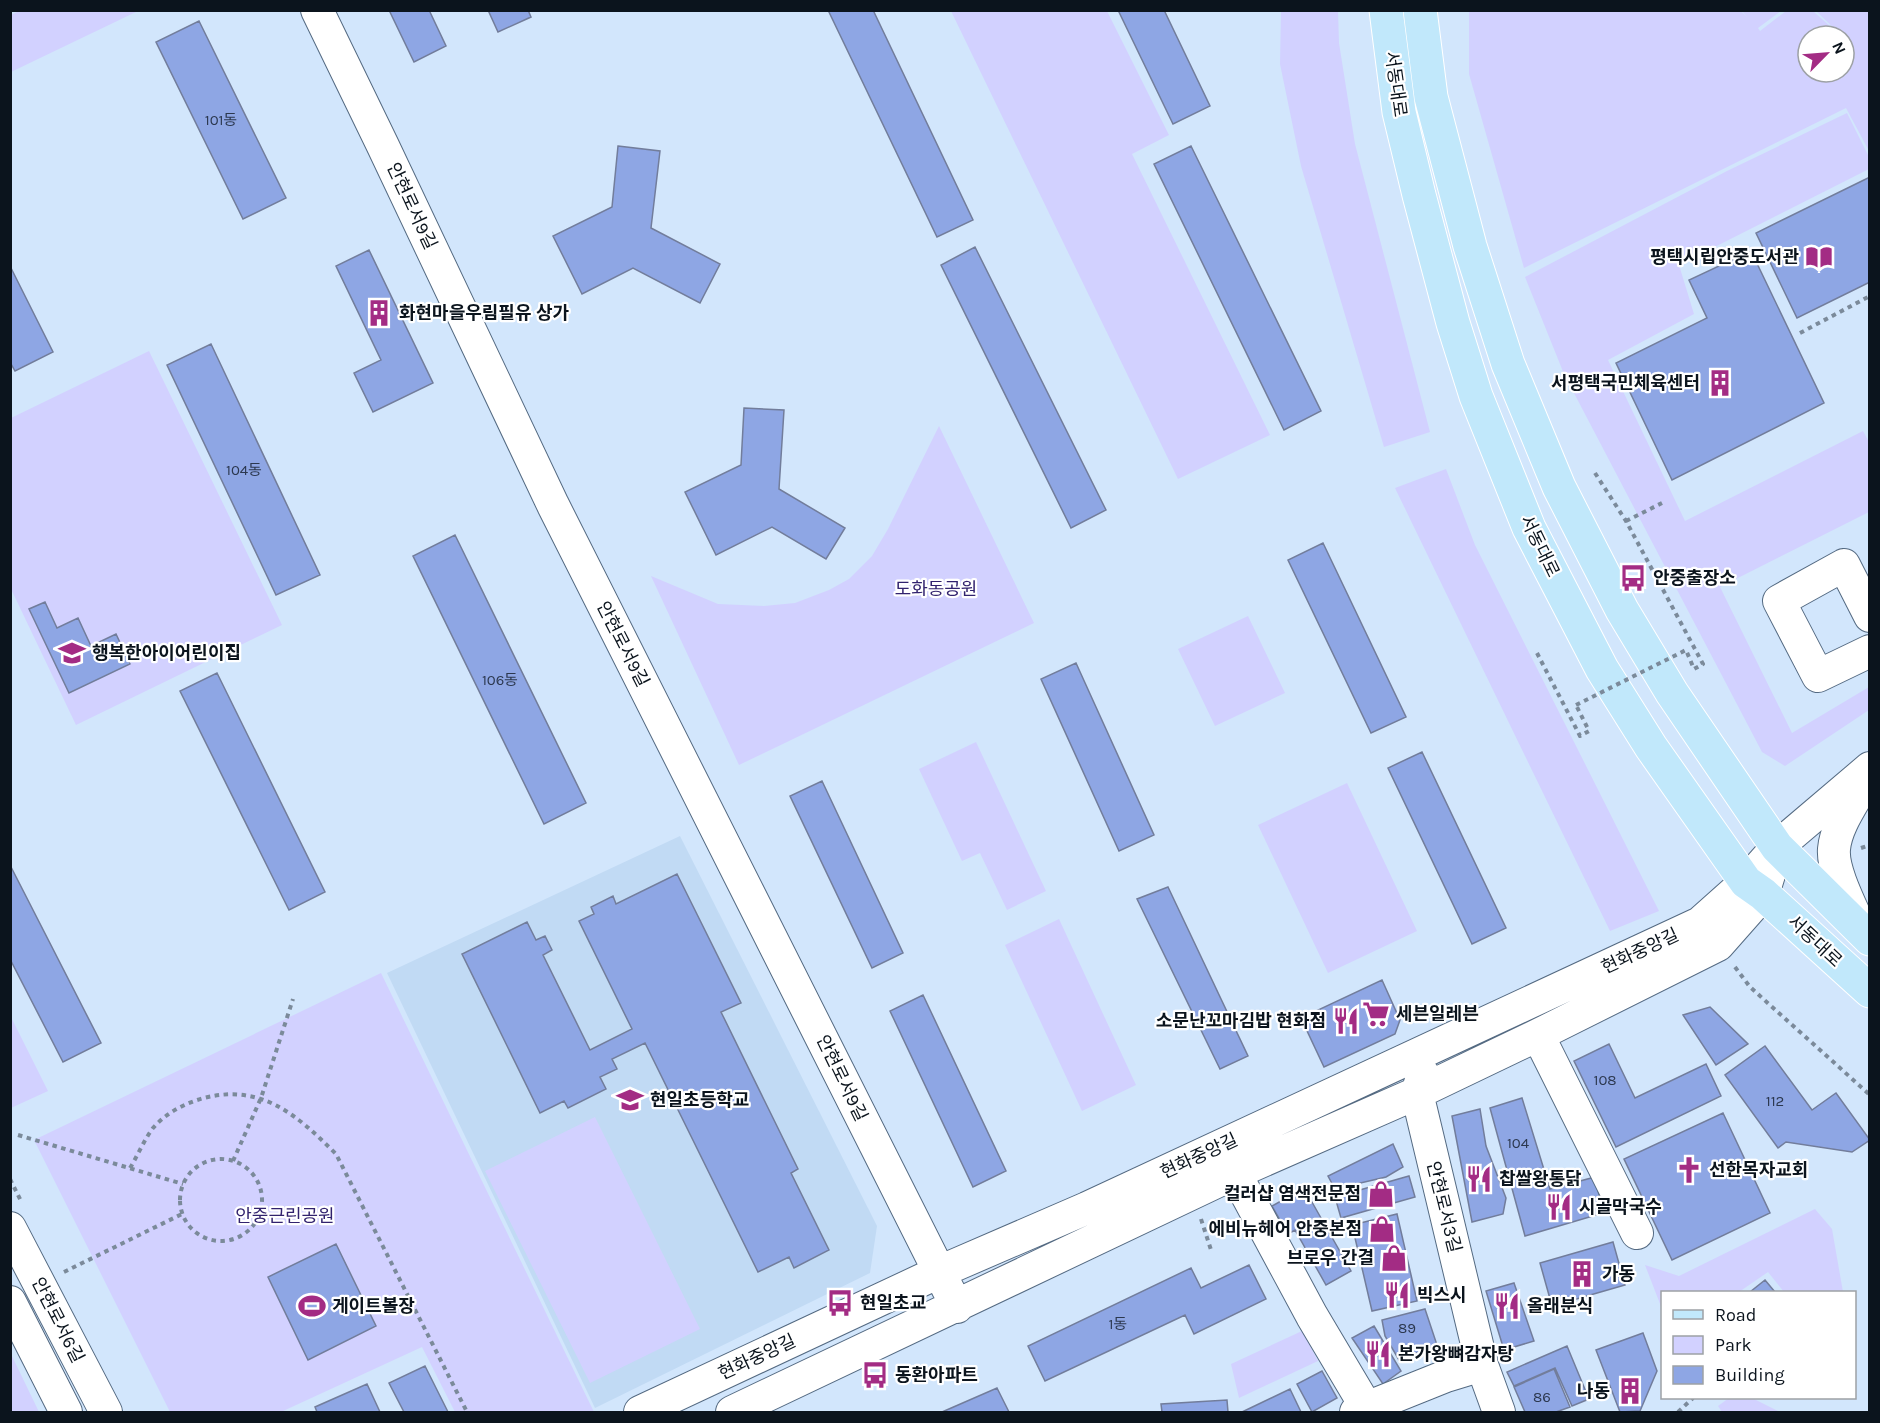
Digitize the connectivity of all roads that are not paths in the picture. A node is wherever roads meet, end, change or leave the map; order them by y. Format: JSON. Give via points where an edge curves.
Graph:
{"nodes":[{"id":1,"x":317,"y":10,"type":"edge"},
{"id":2,"x":1386,"y":10,"type":"edge"},
{"id":3,"x":1420,"y":10,"type":"edge"},
{"id":4,"x":1869,"y":616,"type":"edge"},
{"id":5,"x":1869,"y":651,"type":"edge"},
{"id":6,"x":1869,"y":768,"type":"edge"},
{"id":7,"x":1869,"y":773,"type":"edge"},
{"id":8,"x":1777,"y":847,"type":"junction"},
{"id":9,"x":1755,"y":888,"type":"junction"},
{"id":10,"x":1866,"y":935,"type":"edge"},
{"id":11,"x":1869,"y":991,"type":"edge"},
{"id":12,"x":1538,"y":1035,"type":"junction"},
{"id":13,"x":1430,"y":1050,"type":"junction"},
{"id":14,"x":1417,"y":1093,"type":"junction"},
{"id":15,"x":1235,"y":1173,"type":"junction"},
{"id":16,"x":10,"y":1228,"type":"edge"},
{"id":17,"x":1636,"y":1233,"type":"dead end"},
{"id":18,"x":939,"y":1272,"type":"junction"},
{"id":19,"x":10,"y":1302,"type":"edge"},
{"id":20,"x":957,"y":1306,"type":"junction"},
{"id":21,"x":1482,"y":1365,"type":"junction"},
{"id":22,"x":1361,"y":1410,"type":"edge"},
{"id":23,"x":66,"y":1413,"type":"edge"},
{"id":24,"x":106,"y":1413,"type":"edge"},
{"id":25,"x":640,"y":1413,"type":"edge"},
{"id":26,"x":732,"y":1413,"type":"edge"},
{"id":27,"x":1499,"y":1413,"type":"edge"}],
"edges":[{"from":1,"to":18,"type":"street","name":"안현로서9길","via":[[553,506]]},
{"from":2,"to":9,"type":"main road","name":"서동대로","via":[[1399,112],[1453,323],[1476,396],[1529,528],[1602,669],[1651,747]]},
{"from":3,"to":8,"type":"main road","name":"서동대로","via":[[1431,97],[1470,246],[1508,363],[1559,487],[1622,610],[1672,693]]},
{"from":4,"to":5,"type":"street","via":[[1844,565],[1779,601],[1818,676]]},
{"from":6,"to":8,"type":"street"},
{"from":7,"to":10,"type":"street","via":[[1839,830],[1833,850],[1839,877]]},
{"from":8,"to":9,"type":"street"},
{"from":8,"to":10,"type":"main road","name":"서동대로"},
{"from":9,"to":11,"type":"main road","name":"서동대로"},
{"from":9,"to":12,"type":"street","via":[[1718,945]]},
{"from":9,"to":13,"type":"street","name":"현화중앙길","via":[[1700,923]]},
{"from":12,"to":14,"type":"street"},
{"from":12,"to":17,"type":"street"},
{"from":13,"to":14,"type":"street"},
{"from":13,"to":18,"type":"street","name":"현화중앙길"},
{"from":14,"to":15,"type":"street"},
{"from":14,"to":21,"type":"street","name":"안현로서3길"},
{"from":15,"to":20,"type":"street"},
{"from":15,"to":22,"type":"street"},
{"from":16,"to":24,"type":"street","name":"안현로서6길"},
{"from":18,"to":20,"type":"street","name":"안현로서9길"},
{"from":18,"to":25,"type":"street","name":"현화중앙길"},
{"from":19,"to":23,"type":"street","name":"안현로서6길"},
{"from":20,"to":26,"type":"street"},
{"from":21,"to":22,"type":"street"},
{"from":21,"to":27,"type":"street","name":"안현로서3길"}]}
